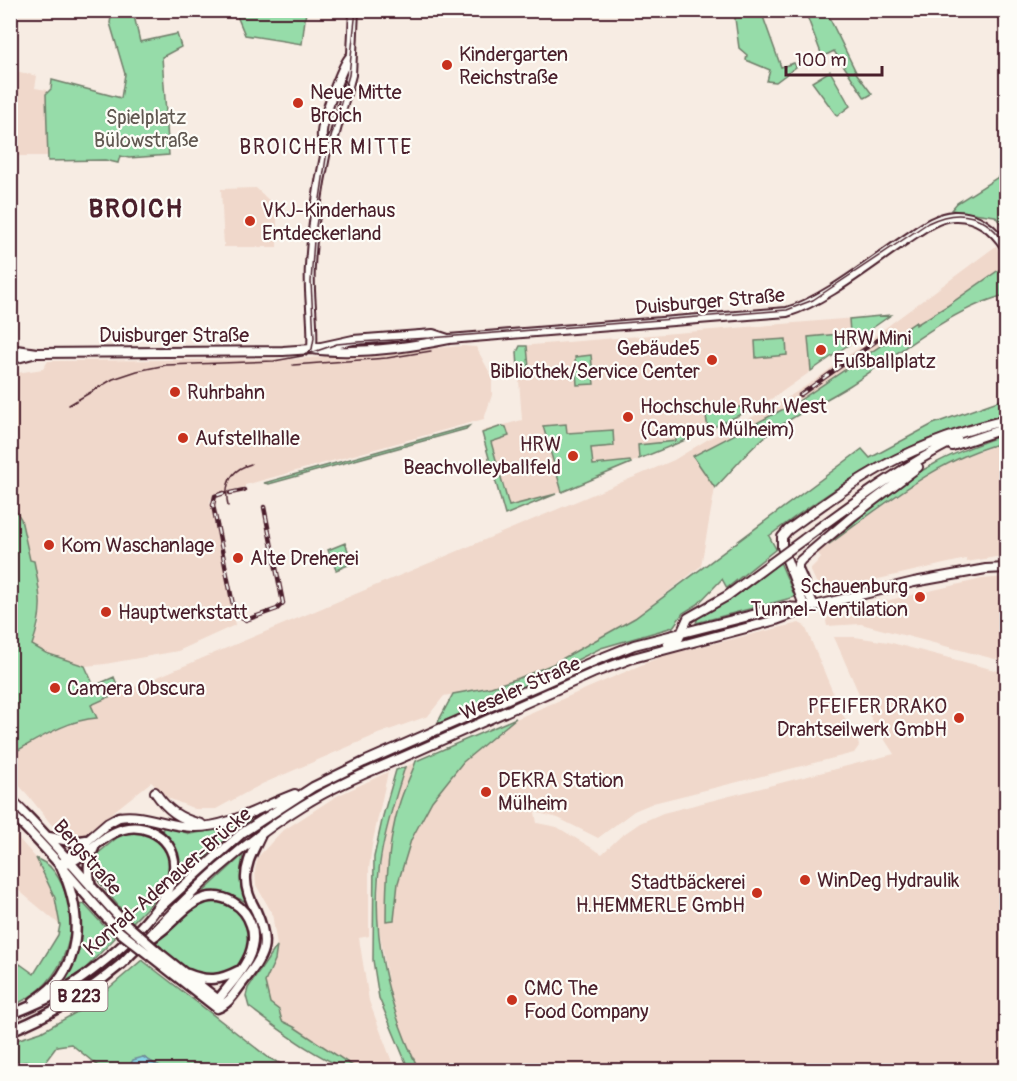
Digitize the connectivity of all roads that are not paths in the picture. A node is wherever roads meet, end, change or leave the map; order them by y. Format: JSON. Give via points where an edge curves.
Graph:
{"nodes":[{"id":1,"x":354,"y":10,"type":"edge"},
{"id":2,"x":351,"y":56,"type":"junction"},
{"id":3,"x":326,"y":151,"type":"junction"},
{"id":4,"x":1006,"y":248,"type":"edge"},
{"id":5,"x":10,"y":349,"type":"edge"},
{"id":6,"x":312,"y":349,"type":"junction"},
{"id":7,"x":37,"y":353,"type":"junction"},
{"id":8,"x":10,"y":360,"type":"edge"},
{"id":9,"x":1006,"y":420,"type":"edge"},
{"id":10,"x":986,"y":425,"type":"junction"},
{"id":11,"x":1006,"y":428,"type":"edge"},
{"id":12,"x":928,"y":459,"type":"junction"},
{"id":13,"x":905,"y":470,"type":"junction"},
{"id":14,"x":1006,"y":568,"type":"edge"},
{"id":15,"x":809,"y":607,"type":"junction"},
{"id":16,"x":680,"y":633,"type":"junction"},
{"id":17,"x":666,"y":648,"type":"junction"},
{"id":18,"x":313,"y":787,"type":"junction"},
{"id":19,"x":155,"y":792,"type":"dead end"},
{"id":20,"x":10,"y":799,"type":"edge"},
{"id":21,"x":10,"y":813,"type":"edge"},
{"id":22,"x":119,"y":817,"type":"joint"},
{"id":23,"x":208,"y":826,"type":"junction"},
{"id":24,"x":262,"y":832,"type":"junction"},
{"id":25,"x":49,"y":837,"type":"junction"},
{"id":26,"x":89,"y":839,"type":"junction"},
{"id":27,"x":95,"y":846,"type":"junction"},
{"id":28,"x":69,"y":860,"type":"junction"},
{"id":29,"x":61,"y":866,"type":"junction"},
{"id":30,"x":91,"y":888,"type":"junction"},
{"id":31,"x":157,"y":910,"type":"junction"},
{"id":32,"x":139,"y":947,"type":"junction"},
{"id":33,"x":155,"y":954,"type":"junction"},
{"id":34,"x":241,"y":969,"type":"junction"},
{"id":35,"x":182,"y":971,"type":"junction"},
{"id":36,"x":220,"y":1005,"type":"junction"},
{"id":37,"x":10,"y":1015,"type":"edge"},
{"id":38,"x":10,"y":1031,"type":"edge"}],
"edges":[{"from":1,"to":2,"type":"main road"},
{"from":2,"to":3,"type":"main road","via":[[350,80],[334,137]]},
{"from":2,"to":3,"type":"main road","via":[[343,66],[324,123],[321,136]]},
{"from":3,"to":6,"type":"main road","via":[[310,265]]},
{"from":4,"to":6,"type":"main road","name":"Duisburger Straße","via":[[986,224],[975,219],[941,219],[814,301],[788,312],[449,339],[433,334],[353,340]]},
{"from":5,"to":7,"type":"main road","name":"Duisburger Straße"},
{"from":6,"to":7,"type":"main road","name":"Duisburger Straße"},
{"from":7,"to":8,"type":"main road","name":"Duisburger Straße"},
{"from":9,"to":10,"type":"main road"},
{"from":10,"to":13,"type":"main road"},
{"from":10,"to":15,"type":"main road","via":[[895,460],[863,477],[788,530],[782,537],[782,547]]},
{"from":11,"to":12,"type":"main road","via":[[970,439]]},
{"from":12,"to":13,"type":"main road"},
{"from":12,"to":15,"type":"main road","via":[[801,560],[798,569]]},
{"from":13,"to":16,"type":"main road","bridge":true,"via":[[727,596],[687,618]]},
{"from":14,"to":15,"type":"main road","name":"Weseler Straße","via":[[926,580]]},
{"from":15,"to":16,"type":"main road","name":"Weseler Straße","via":[[784,608]]},
{"from":15,"to":17,"type":"main road","name":"Weseler Straße","via":[[776,620]]},
{"from":16,"to":17,"type":"main road"},
{"from":16,"to":18,"type":"main road","name":"Weseler Straße","via":[[594,661]]},
{"from":17,"to":24,"type":"main road","name":"Weseler Straße","via":[[593,673],[354,779]]},
{"from":18,"to":23,"type":"main road","via":[[236,819]]},
{"from":18,"to":31,"type":"main road","name":"Konrad-Adenauer-Brücke","via":[[242,833]]},
{"from":19,"to":23,"type":"main road","via":[[173,813]]},
{"from":20,"to":25,"type":"main road","name":"Bergstraße"},
{"from":21,"to":29,"type":"main road","name":"Bergstraße"},
{"from":22,"to":23,"type":"main road","via":[[132,815],[192,827]]},
{"from":22,"to":26,"type":"main road"},
{"from":24,"to":32,"type":"main road","name":"Konrad-Adenauer-Brücke","via":[[211,874]]},
{"from":24,"to":36,"type":"main road","via":[[248,863],[246,880],[264,930],[264,948],[259,961]]},
{"from":25,"to":26,"type":"main road","via":[[74,842]]},
{"from":25,"to":28,"type":"main road","name":"Bergstraße"},
{"from":26,"to":28,"type":"main road"},
{"from":27,"to":28,"type":"main road"},
{"from":27,"to":30,"type":"main road","via":[[88,859]]},
{"from":27,"to":31,"type":"main road","via":[[113,832],[127,828],[142,828],[162,839],[174,858],[175,870]]},
{"from":28,"to":29,"type":"main road"},
{"from":28,"to":30,"type":"main road","name":"Bergstraße"},
{"from":29,"to":33,"type":"main road","name":"Bergstraße","bridge":true,"via":[[120,932]]},
{"from":29,"to":37,"type":"main road","number":"B 223","via":[[77,915],[70,957],[62,973],[40,997]]},
{"from":30,"to":33,"type":"main road","name":"Bergstraße","bridge":true},
{"from":31,"to":37,"type":"main road","name":"Konrad-Adenauer-Brücke","number":"B 223","via":[[77,982]]},
{"from":32,"to":34,"type":"main road","number":"B 223","via":[[189,906],[208,897],[224,898],[243,911],[254,936],[251,954]]},
{"from":32,"to":38,"type":"main road","name":"Konrad-Adenauer-Brücke","number":"B 223","via":[[74,999]]},
{"from":33,"to":35,"type":"main road","name":"Bergstraße"},
{"from":33,"to":36,"type":"main road","name":"Bergstraße"},
{"from":34,"to":35,"type":"main road","via":[[211,980]]},
{"from":34,"to":36,"type":"main road"},
{"from":35,"to":36,"type":"main road","name":"Bergstraße"}]}
